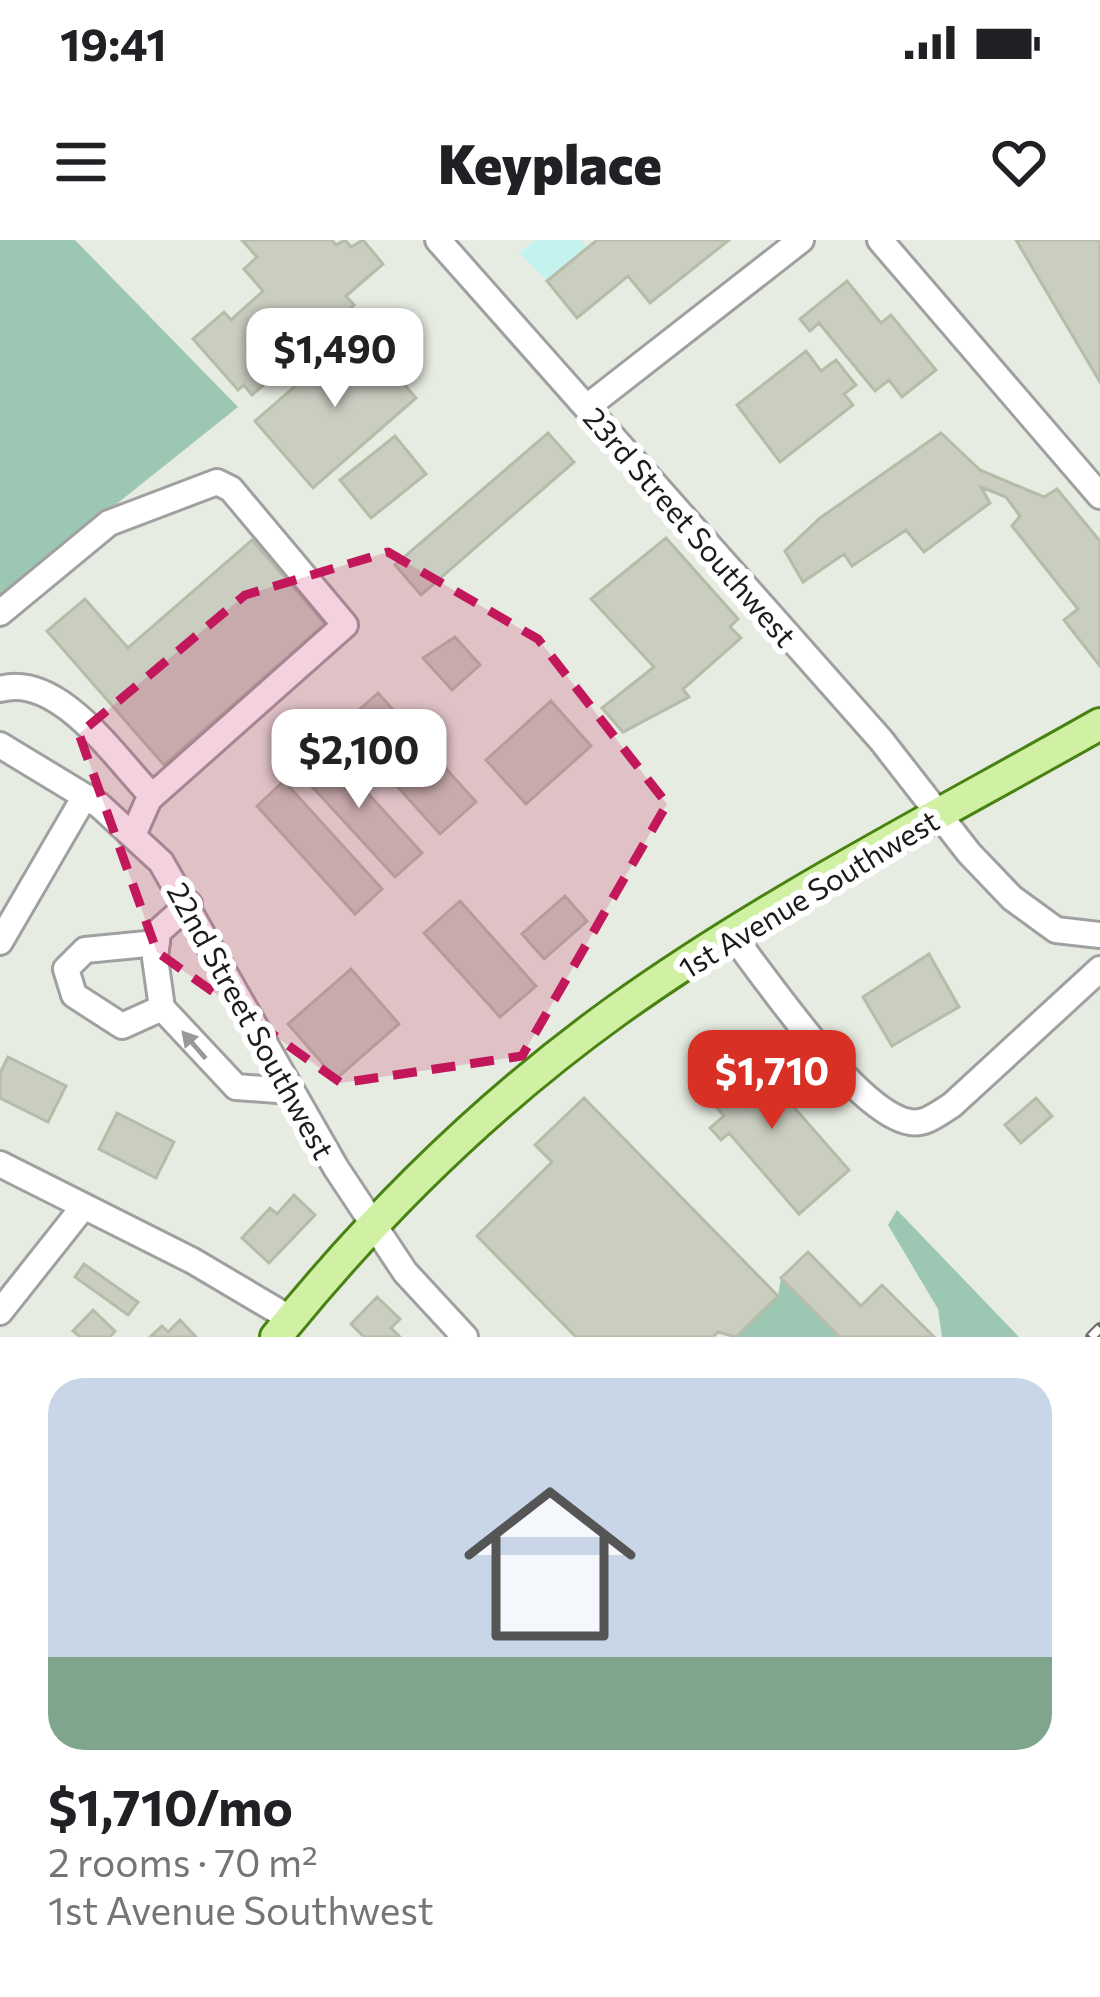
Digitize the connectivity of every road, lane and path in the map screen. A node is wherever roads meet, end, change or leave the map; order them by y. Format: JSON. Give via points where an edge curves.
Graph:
{"nodes":[{"id":1,"x":438,"y":240,"type":"edge"},
{"id":2,"x":801,"y":240,"type":"edge"},
{"id":3,"x":884,"y":241,"type":"edge"},
{"id":4,"x":587,"y":407,"type":"junction"},
{"id":5,"x":1100,"y":496,"type":"edge"},
{"id":6,"x":0,"y":613,"type":"edge"},
{"id":7,"x":0,"y":688,"type":"edge"},
{"id":8,"x":1100,"y":724,"type":"edge"},
{"id":9,"x":0,"y":746,"type":"edge"},
{"id":10,"x":85,"y":796,"type":"junction"},
{"id":11,"x":152,"y":796,"type":"junction"},
{"id":12,"x":939,"y":815,"type":"junction"},
{"id":13,"x":134,"y":833,"type":"junction"},
{"id":14,"x":189,"y":904,"type":"junction"},
{"id":15,"x":1100,"y":935,"type":"edge"},
{"id":16,"x":733,"y":936,"type":"junction"},
{"id":17,"x":0,"y":942,"type":"edge"},
{"id":18,"x":157,"y":943,"type":"junction"},
{"id":19,"x":1100,"y":969,"type":"edge"},
{"id":20,"x":162,"y":1008,"type":"junction"},
{"id":21,"x":290,"y":1091,"type":"junction"},
{"id":22,"x":0,"y":1164,"type":"edge"},
{"id":23,"x":84,"y":1206,"type":"junction"},
{"id":24,"x":373,"y":1222,"type":"junction"},
{"id":25,"x":0,"y":1312,"type":"edge"},
{"id":26,"x":284,"y":1328,"type":"edge"},
{"id":27,"x":465,"y":1337,"type":"edge"}],
"edges":[{"from":1,"to":4,"type":"street","name":"23rd Street Southwest"},
{"from":2,"to":4,"type":"street"},
{"from":3,"to":5,"type":"street"},
{"from":4,"to":12,"type":"street","name":"23rd Street Southwest"},
{"from":6,"to":11,"type":"street","via":[[110,523],[217,482],[346,625]]},
{"from":7,"to":11,"type":"street","via":[[38,688],[65,707]]},
{"from":8,"to":12,"type":"main road","name":"1st Avenue Southwest"},
{"from":9,"to":10,"type":"street","name":"22nd Street Southwest"},
{"from":10,"to":13,"type":"street","name":"22nd Street Southwest"},
{"from":10,"to":17,"type":"street"},
{"from":11,"to":13,"type":"street"},
{"from":12,"to":15,"type":"street","name":"23rd Street Southwest","via":[[1037,920]]},
{"from":12,"to":16,"type":"main road","name":"1st Avenue Southwest"},
{"from":13,"to":14,"type":"street","name":"22nd Street Southwest"},
{"from":14,"to":18,"type":"street","via":[[167,920]]},
{"from":14,"to":21,"type":"street","name":"22nd Street Southwest"},
{"from":16,"to":19,"type":"street","via":[[850,1081],[907,1122],[924,1122],[952,1105]]},
{"from":16,"to":24,"type":"main road","name":"1st Avenue Southwest","via":[[553,1059]]},
{"from":18,"to":20,"type":"street"},
{"from":18,"to":20,"type":"street","via":[[85,950],[66,969],[74,995],[122,1026]]},
{"from":21,"to":20,"type":"street","one_way":true,"via":[[261,1093],[227,1079]]},
{"from":21,"to":24,"type":"street","name":"22nd Street Southwest"},
{"from":22,"to":23,"type":"street"},
{"from":23,"to":25,"type":"street"},
{"from":23,"to":26,"type":"street"},
{"from":24,"to":26,"type":"main road","name":"1st Avenue Southwest"},
{"from":24,"to":27,"type":"street","name":"22nd Street Southwest","via":[[405,1272]]}]}
